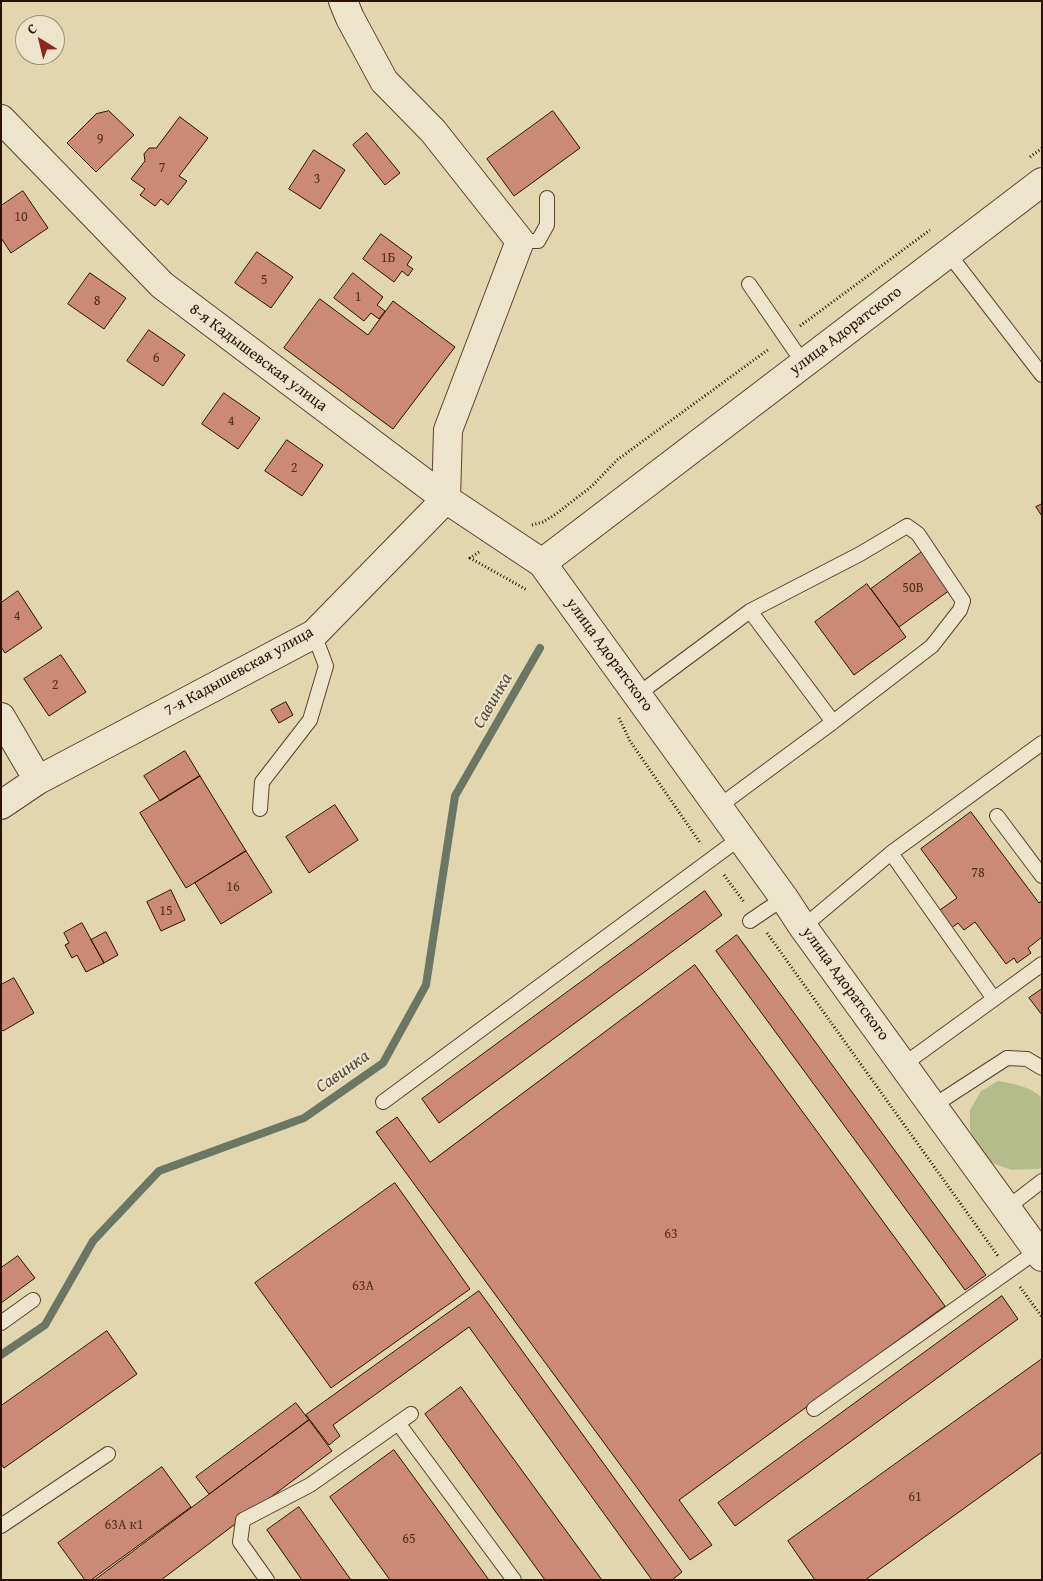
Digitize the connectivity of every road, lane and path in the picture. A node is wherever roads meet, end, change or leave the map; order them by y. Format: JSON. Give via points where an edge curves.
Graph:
{"nodes":[{"id":1,"x":343,"y":1,"type":"edge"},
{"id":2,"x":1,"y":119,"type":"edge"},
{"id":3,"x":1042,"y":148,"type":"edge"},
{"id":4,"x":1026,"y":160,"type":"dead end"},
{"id":5,"x":1042,"y":182,"type":"edge"},
{"id":6,"x":547,"y":198,"type":"dead end"},
{"id":7,"x":938,"y":225,"type":"dead end"},
{"id":8,"x":520,"y":241,"type":"junction"},
{"id":9,"x":948,"y":253,"type":"junction"},
{"id":10,"x":749,"y":284,"type":"dead end"},
{"id":11,"x":785,"y":337,"type":"junction"},
{"id":12,"x":804,"y":364,"type":"junction"},
{"id":13,"x":1042,"y":375,"type":"edge"},
{"id":14,"x":446,"y":499,"type":"junction"},
{"id":15,"x":503,"y":537,"type":"junction"},
{"id":16,"x":470,"y":558,"type":"dead end"},
{"id":17,"x":542,"y":563,"type":"junction"},
{"id":18,"x":750,"y":611,"type":"junction"},
{"id":19,"x":314,"y":634,"type":"junction"},
{"id":20,"x":637,"y":695,"type":"junction"},
{"id":21,"x":1,"y":717,"type":"edge"},
{"id":22,"x":833,"y":722,"type":"junction"},
{"id":23,"x":1042,"y":743,"type":"edge"},
{"id":24,"x":38,"y":780,"type":"junction"},
{"id":25,"x":1,"y":805,"type":"edge"},
{"id":26,"x":718,"y":807,"type":"junction"},
{"id":27,"x":260,"y":809,"type":"dead end"},
{"id":28,"x":997,"y":816,"type":"dead end"},
{"id":29,"x":740,"y":838,"type":"junction"},
{"id":30,"x":891,"y":853,"type":"junction"},
{"id":31,"x":1042,"y":876,"type":"edge"},
{"id":32,"x":784,"y":898,"type":"junction"},
{"id":33,"x":750,"y":921,"type":"dead end"},
{"id":34,"x":802,"y":927,"type":"junction"},
{"id":35,"x":1042,"y":964,"type":"edge"},
{"id":36,"x":994,"y":999,"type":"junction"},
{"id":37,"x":903,"y":1065,"type":"junction"},
{"id":38,"x":1042,"y":1068,"type":"edge"},
{"id":39,"x":383,"y":1102,"type":"dead end"},
{"id":40,"x":933,"y":1106,"type":"junction"},
{"id":41,"x":1042,"y":1181,"type":"edge"},
{"id":42,"x":1007,"y":1208,"type":"junction"},
{"id":43,"x":1040,"y":1254,"type":"edge"},
{"id":44,"x":33,"y":1300,"type":"dead end"},
{"id":45,"x":1,"y":1323,"type":"edge"},
{"id":46,"x":814,"y":1409,"type":"dead end"},
{"id":47,"x":410,"y":1414,"type":"dead end"},
{"id":48,"x":398,"y":1423,"type":"junction"},
{"id":49,"x":108,"y":1454,"type":"dead end"},
{"id":50,"x":1,"y":1526,"type":"edge"},
{"id":51,"x":267,"y":1580,"type":"edge"},
{"id":52,"x":514,"y":1580,"type":"edge"}],
"edges":[{"from":1,"to":8,"type":"street","via":[[384,81],[433,132]]},
{"from":2,"to":14,"type":"street","name":"8-я Кадышевская улица","via":[[162,285]]},
{"from":3,"to":4,"type":"path"},
{"from":5,"to":9,"type":"street","name":"улица Адоратского"},
{"from":6,"to":8,"type":"lane","via":[[547,225],[538,241]]},
{"from":7,"to":11,"type":"path"},
{"from":8,"to":14,"type":"street","via":[[448,430]]},
{"from":9,"to":12,"type":"street","name":"улица Адоратского"},
{"from":9,"to":13,"type":"lane"},
{"from":10,"to":11,"type":"lane"},
{"from":11,"to":12,"type":"lane"},
{"from":11,"to":15,"type":"path","via":[[617,460],[592,486],[556,514]]},
{"from":12,"to":17,"type":"street","name":"улица Адоратского"},
{"from":14,"to":15,"type":"street","name":"8-я Кадышевская улица"},
{"from":14,"to":19,"type":"street","name":"7-я Кадышевская улица"},
{"from":15,"to":16,"type":"path"},
{"from":15,"to":17,"type":"street","name":"8-я Кадышевская улица"},
{"from":17,"to":20,"type":"street","name":"улица Адоратского"},
{"from":18,"to":20,"type":"lane"},
{"from":18,"to":22,"type":"lane"},
{"from":18,"to":22,"type":"lane","via":[[907,526],[918,534],[963,601],[960,610],[932,646]]},
{"from":19,"to":24,"type":"street","name":"7-я Кадышевская улица"},
{"from":19,"to":27,"type":"lane","via":[[326,666],[313,711],[305,727],[262,782]]},
{"from":20,"to":26,"type":"street","name":"улица Адоратского"},
{"from":21,"to":24,"type":"street"},
{"from":22,"to":26,"type":"lane"},
{"from":23,"to":30,"type":"lane"},
{"from":24,"to":25,"type":"street","name":"7-я Кадышевская улица"},
{"from":26,"to":29,"type":"street","name":"улица Адоратского"},
{"from":28,"to":31,"type":"lane"},
{"from":29,"to":32,"type":"street","name":"улица Адоратского"},
{"from":29,"to":39,"type":"lane"},
{"from":30,"to":34,"type":"lane"},
{"from":30,"to":36,"type":"lane"},
{"from":32,"to":33,"type":"lane"},
{"from":32,"to":34,"type":"street","name":"улица Адоратского"},
{"from":34,"to":37,"type":"street","name":"улица Адоратского"},
{"from":35,"to":36,"type":"lane"},
{"from":36,"to":37,"type":"lane"},
{"from":37,"to":40,"type":"street","name":"улица Адоратского"},
{"from":38,"to":40,"type":"lane","via":[[1027,1059],[1007,1058]]},
{"from":40,"to":42,"type":"street","name":"улица Адоратского"},
{"from":41,"to":42,"type":"lane"},
{"from":42,"to":43,"type":"street","name":"улица Адоратского"},
{"from":43,"to":46,"type":"lane"},
{"from":44,"to":45,"type":"lane"},
{"from":47,"to":48,"type":"lane"},
{"from":48,"to":51,"type":"lane","via":[[310,1485],[243,1520],[240,1542]]},
{"from":48,"to":52,"type":"lane"},
{"from":49,"to":50,"type":"lane"}]}
